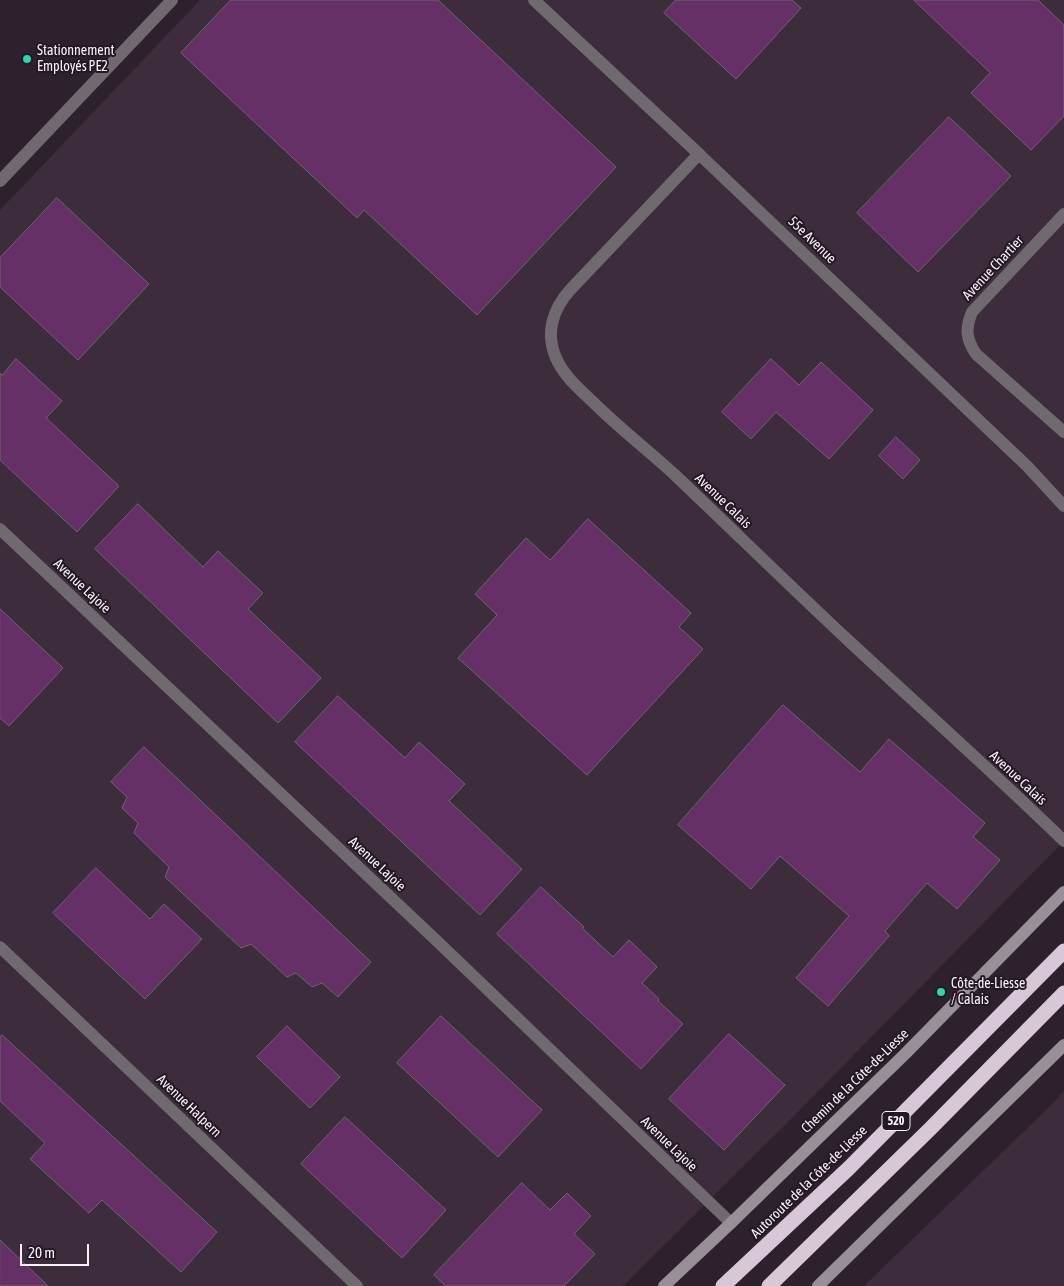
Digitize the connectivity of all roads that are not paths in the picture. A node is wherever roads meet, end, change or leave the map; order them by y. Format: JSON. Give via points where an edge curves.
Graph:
{"nodes":[{"id":1,"x":172,"y":0,"type":"edge"},
{"id":2,"x":534,"y":0,"type":"edge"},
{"id":3,"x":699,"y":154,"type":"junction"},
{"id":4,"x":0,"y":181,"type":"edge"},
{"id":5,"x":1064,"y":214,"type":"edge"},
{"id":6,"x":1064,"y":432,"type":"edge"},
{"id":7,"x":1064,"y":506,"type":"edge"},
{"id":8,"x":0,"y":529,"type":"edge"},
{"id":9,"x":1064,"y":841,"type":"edge"},
{"id":10,"x":1064,"y":892,"type":"edge"},
{"id":11,"x":0,"y":947,"type":"edge"},
{"id":12,"x":1064,"y":951,"type":"edge"},
{"id":13,"x":1064,"y":993,"type":"edge"},
{"id":14,"x":1064,"y":1045,"type":"edge"},
{"id":15,"x":730,"y":1223,"type":"junction"},
{"id":16,"x":357,"y":1286,"type":"edge"},
{"id":17,"x":664,"y":1286,"type":"edge"},
{"id":18,"x":723,"y":1286,"type":"edge"},
{"id":19,"x":770,"y":1286,"type":"edge"},
{"id":20,"x":818,"y":1286,"type":"edge"}],
"edges":[{"from":1,"to":4,"type":"street"},
{"from":2,"to":3,"type":"street","name":"55e Avenue"},
{"from":3,"to":7,"type":"street","name":"55e Avenue","via":[[987,428]]},
{"from":3,"to":9,"type":"street","name":"Avenue Calais","via":[[562,299],[552,324],[551,341],[555,357],[578,388],[612,421],[673,473]]},
{"from":5,"to":6,"type":"street","name":"Avenue Chartier","via":[[972,312],[967,333],[976,354]]},
{"from":8,"to":15,"type":"street","name":"Avenue Lajoie","via":[[468,970]]},
{"from":10,"to":15,"type":"main road","name":"Chemin de la Côte-de-Liesse","via":[[905,1054]]},
{"from":11,"to":16,"type":"street","name":"Avenue Halpern"},
{"from":12,"to":18,"type":"highway","name":"Autoroute de la Côte-de-Liesse","number":"520","via":[[849,1168]]},
{"from":13,"to":19,"type":"highway","number":"520"},
{"from":14,"to":20,"type":"main road"},
{"from":15,"to":17,"type":"main road","name":"Chemin de la Côte-de-Liesse"}]}
